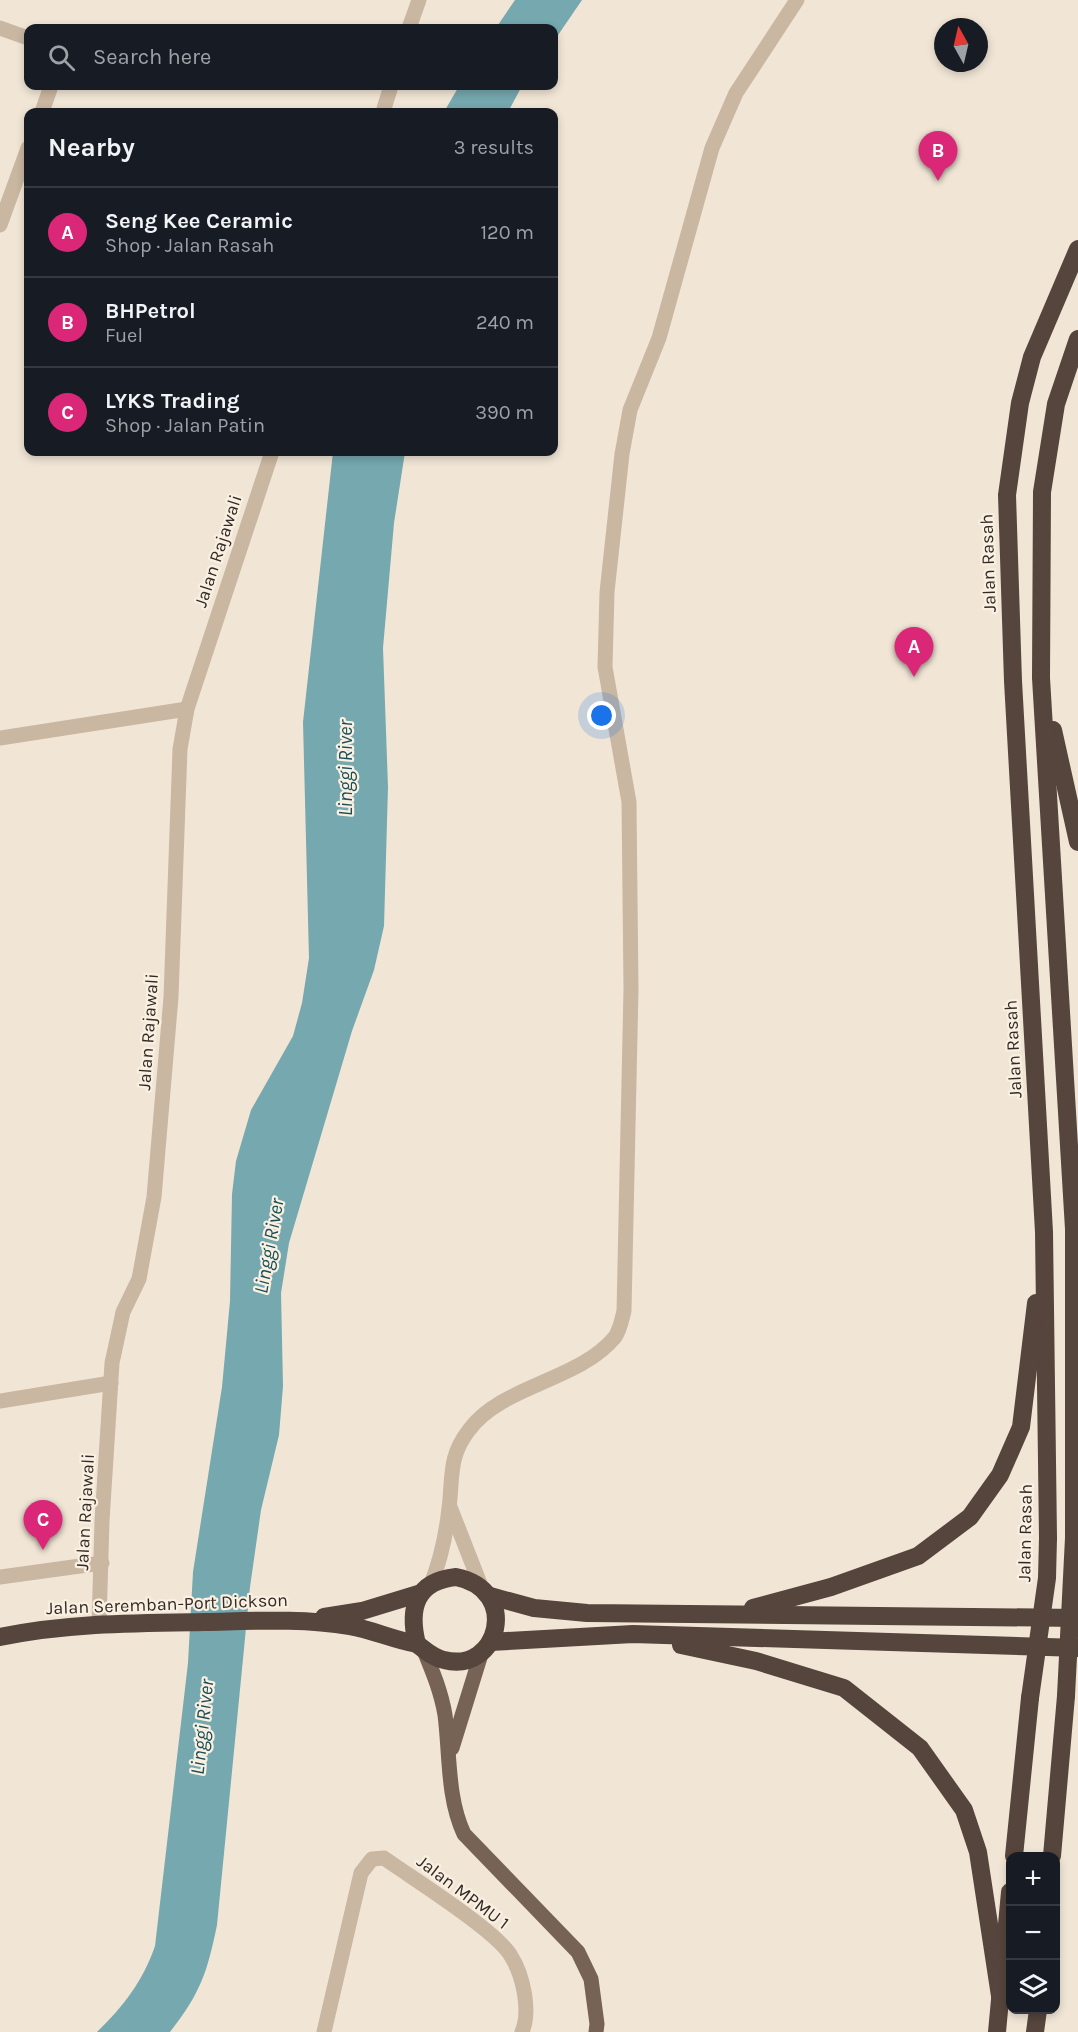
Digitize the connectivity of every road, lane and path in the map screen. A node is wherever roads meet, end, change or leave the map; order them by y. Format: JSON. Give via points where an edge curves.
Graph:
{"nodes":[{"id":1,"x":419,"y":0,"type":"edge"},
{"id":2,"x":797,"y":0,"type":"edge"},
{"id":3,"x":410,"y":24,"type":"edge"},
{"id":4,"x":0,"y":28,"type":"edge"},
{"id":5,"x":24,"y":37,"type":"edge"},
{"id":6,"x":50,"y":90,"type":"edge"},
{"id":7,"x":390,"y":90,"type":"edge"},
{"id":8,"x":43,"y":108,"type":"edge"},
{"id":9,"x":384,"y":108,"type":"edge"},
{"id":10,"x":24,"y":159,"type":"edge"},
{"id":11,"x":0,"y":225,"type":"edge"},
{"id":12,"x":1078,"y":249,"type":"edge"},
{"id":13,"x":1078,"y":339,"type":"edge"},
{"id":14,"x":271,"y":456,"type":"edge"},
{"id":15,"x":1041,"y":678,"type":"junction"},
{"id":16,"x":187,"y":710,"type":"junction"},
{"id":17,"x":0,"y":738,"type":"edge"},
{"id":18,"x":1078,"y":842,"type":"edge"},
{"id":19,"x":1044,"y":1233,"type":"junction"},
{"id":20,"x":111,"y":1383,"type":"junction"},
{"id":21,"x":0,"y":1401,"type":"edge"},
{"id":22,"x":450,"y":1507,"type":"junction"},
{"id":23,"x":1076,"y":1531,"type":"edge"},
{"id":24,"x":102,"y":1563,"type":"junction"},
{"id":25,"x":0,"y":1577,"type":"edge"},
{"id":26,"x":426,"y":1588,"type":"junction"},
{"id":27,"x":485,"y":1591,"type":"junction"},
{"id":28,"x":731,"y":1614,"type":"junction"},
{"id":29,"x":1078,"y":1618,"type":"edge"},
{"id":30,"x":301,"y":1621,"type":"junction"},
{"id":31,"x":99,"y":1624,"type":"junction"},
{"id":32,"x":633,"y":1635,"type":"junction"},
{"id":33,"x":0,"y":1637,"type":"edge"},
{"id":34,"x":420,"y":1646,"type":"junction"},
{"id":35,"x":486,"y":1647,"type":"junction"},
{"id":36,"x":1078,"y":1648,"type":"edge"},
{"id":37,"x":450,"y":1757,"type":"junction"},
{"id":38,"x":1015,"y":1852,"type":"edge"},
{"id":39,"x":1052,"y":1852,"type":"edge"},
{"id":40,"x":1010,"y":1906,"type":"edge"},
{"id":41,"x":1000,"y":1996,"type":"junction"},
{"id":42,"x":1037,"y":2014,"type":"edge"},
{"id":43,"x":324,"y":2032,"type":"edge"},
{"id":44,"x":522,"y":2032,"type":"edge"},
{"id":45,"x":596,"y":2032,"type":"edge"},
{"id":46,"x":997,"y":2032,"type":"edge"},
{"id":47,"x":1035,"y":2032,"type":"edge"}],
"edges":[{"from":1,"to":3,"type":"street"},
{"from":2,"to":22,"type":"street","via":[[736,93],[712,148],[659,338],[630,410],[622,454],[607,592],[605,668],[629,802],[631,989],[624,1311],[616,1335],[597,1353],[495,1406],[470,1427],[457,1447],[450,1471]]},
{"from":4,"to":5,"type":"street"},
{"from":6,"to":8,"type":"street"},
{"from":7,"to":9,"type":"street"},
{"from":10,"to":11,"type":"street"},
{"from":12,"to":19,"type":"highway","name":"Jalan Rasah","via":[[1032,357],[1020,403],[1007,495],[1013,681]]},
{"from":13,"to":15,"type":"highway","via":[[1056,404],[1042,492]]},
{"from":14,"to":16,"type":"street","name":"Jalan Rajawali"},
{"from":15,"to":18,"type":"highway"},
{"from":15,"to":23,"type":"highway","via":[[1074,1229]]},
{"from":16,"to":17,"type":"street"},
{"from":16,"to":20,"type":"street","name":"Jalan Rajawali","via":[[180,749],[171,997],[154,1197],[139,1279],[119,1328]]},
{"from":19,"to":28,"type":"highway","via":[[1021,1427],[1000,1475],[970,1517],[918,1556],[831,1587]]},
{"from":19,"to":38,"type":"highway","name":"Jalan Rasah","bridge":true,"via":[[1047,1578]]},
{"from":20,"to":21,"type":"street"},
{"from":20,"to":24,"type":"street","name":"Jalan Rajawali"},
{"from":22,"to":26,"type":"street","via":[[442,1555]]},
{"from":22,"to":27,"type":"street"},
{"from":23,"to":39,"type":"highway","bridge":true},
{"from":24,"to":25,"type":"street"},
{"from":24,"to":31,"type":"street","name":"Jalan Rajawali"},
{"from":26,"to":27,"type":"highway","via":[[443,1578],[456,1577]]},
{"from":26,"to":30,"type":"highway","name":"Jalan Seremban-Port Dickson","via":[[362,1611]]},
{"from":26,"to":34,"type":"highway","via":[[412,1615]]},
{"from":27,"to":28,"type":"highway","via":[[534,1608],[587,1613]]},
{"from":27,"to":35,"type":"highway","via":[[497,1619]]},
{"from":28,"to":29,"type":"highway"},
{"from":30,"to":31,"type":"highway","name":"Jalan Seremban-Port Dickson"},
{"from":30,"to":34,"type":"highway","name":"Jalan Seremban-Port Dickson","via":[[352,1627]]},
{"from":31,"to":33,"type":"highway","name":"Jalan Seremban-Port Dickson","via":[[42,1628]]},
{"from":32,"to":35,"type":"highway"},
{"from":32,"to":36,"type":"highway"},
{"from":32,"to":41,"type":"highway","via":[[756,1661],[844,1688],[920,1748],[964,1810],[978,1852]]},
{"from":34,"to":35,"type":"highway","via":[[446,1661],[471,1658]]},
{"from":34,"to":37,"type":"main road","via":[[440,1690]]},
{"from":35,"to":37,"type":"main road"},
{"from":37,"to":45,"type":"main road","via":[[455,1815],[464,1834],[578,1952],[591,1979]]},
{"from":40,"to":41,"type":"highway"},
{"from":41,"to":46,"type":"highway"},
{"from":42,"to":47,"type":"highway"},
{"from":43,"to":44,"type":"street","name":"Jalan MPMU 1","via":[[362,1873],[372,1859],[384,1858],[488,1933],[511,1955],[525,2006]]}]}
